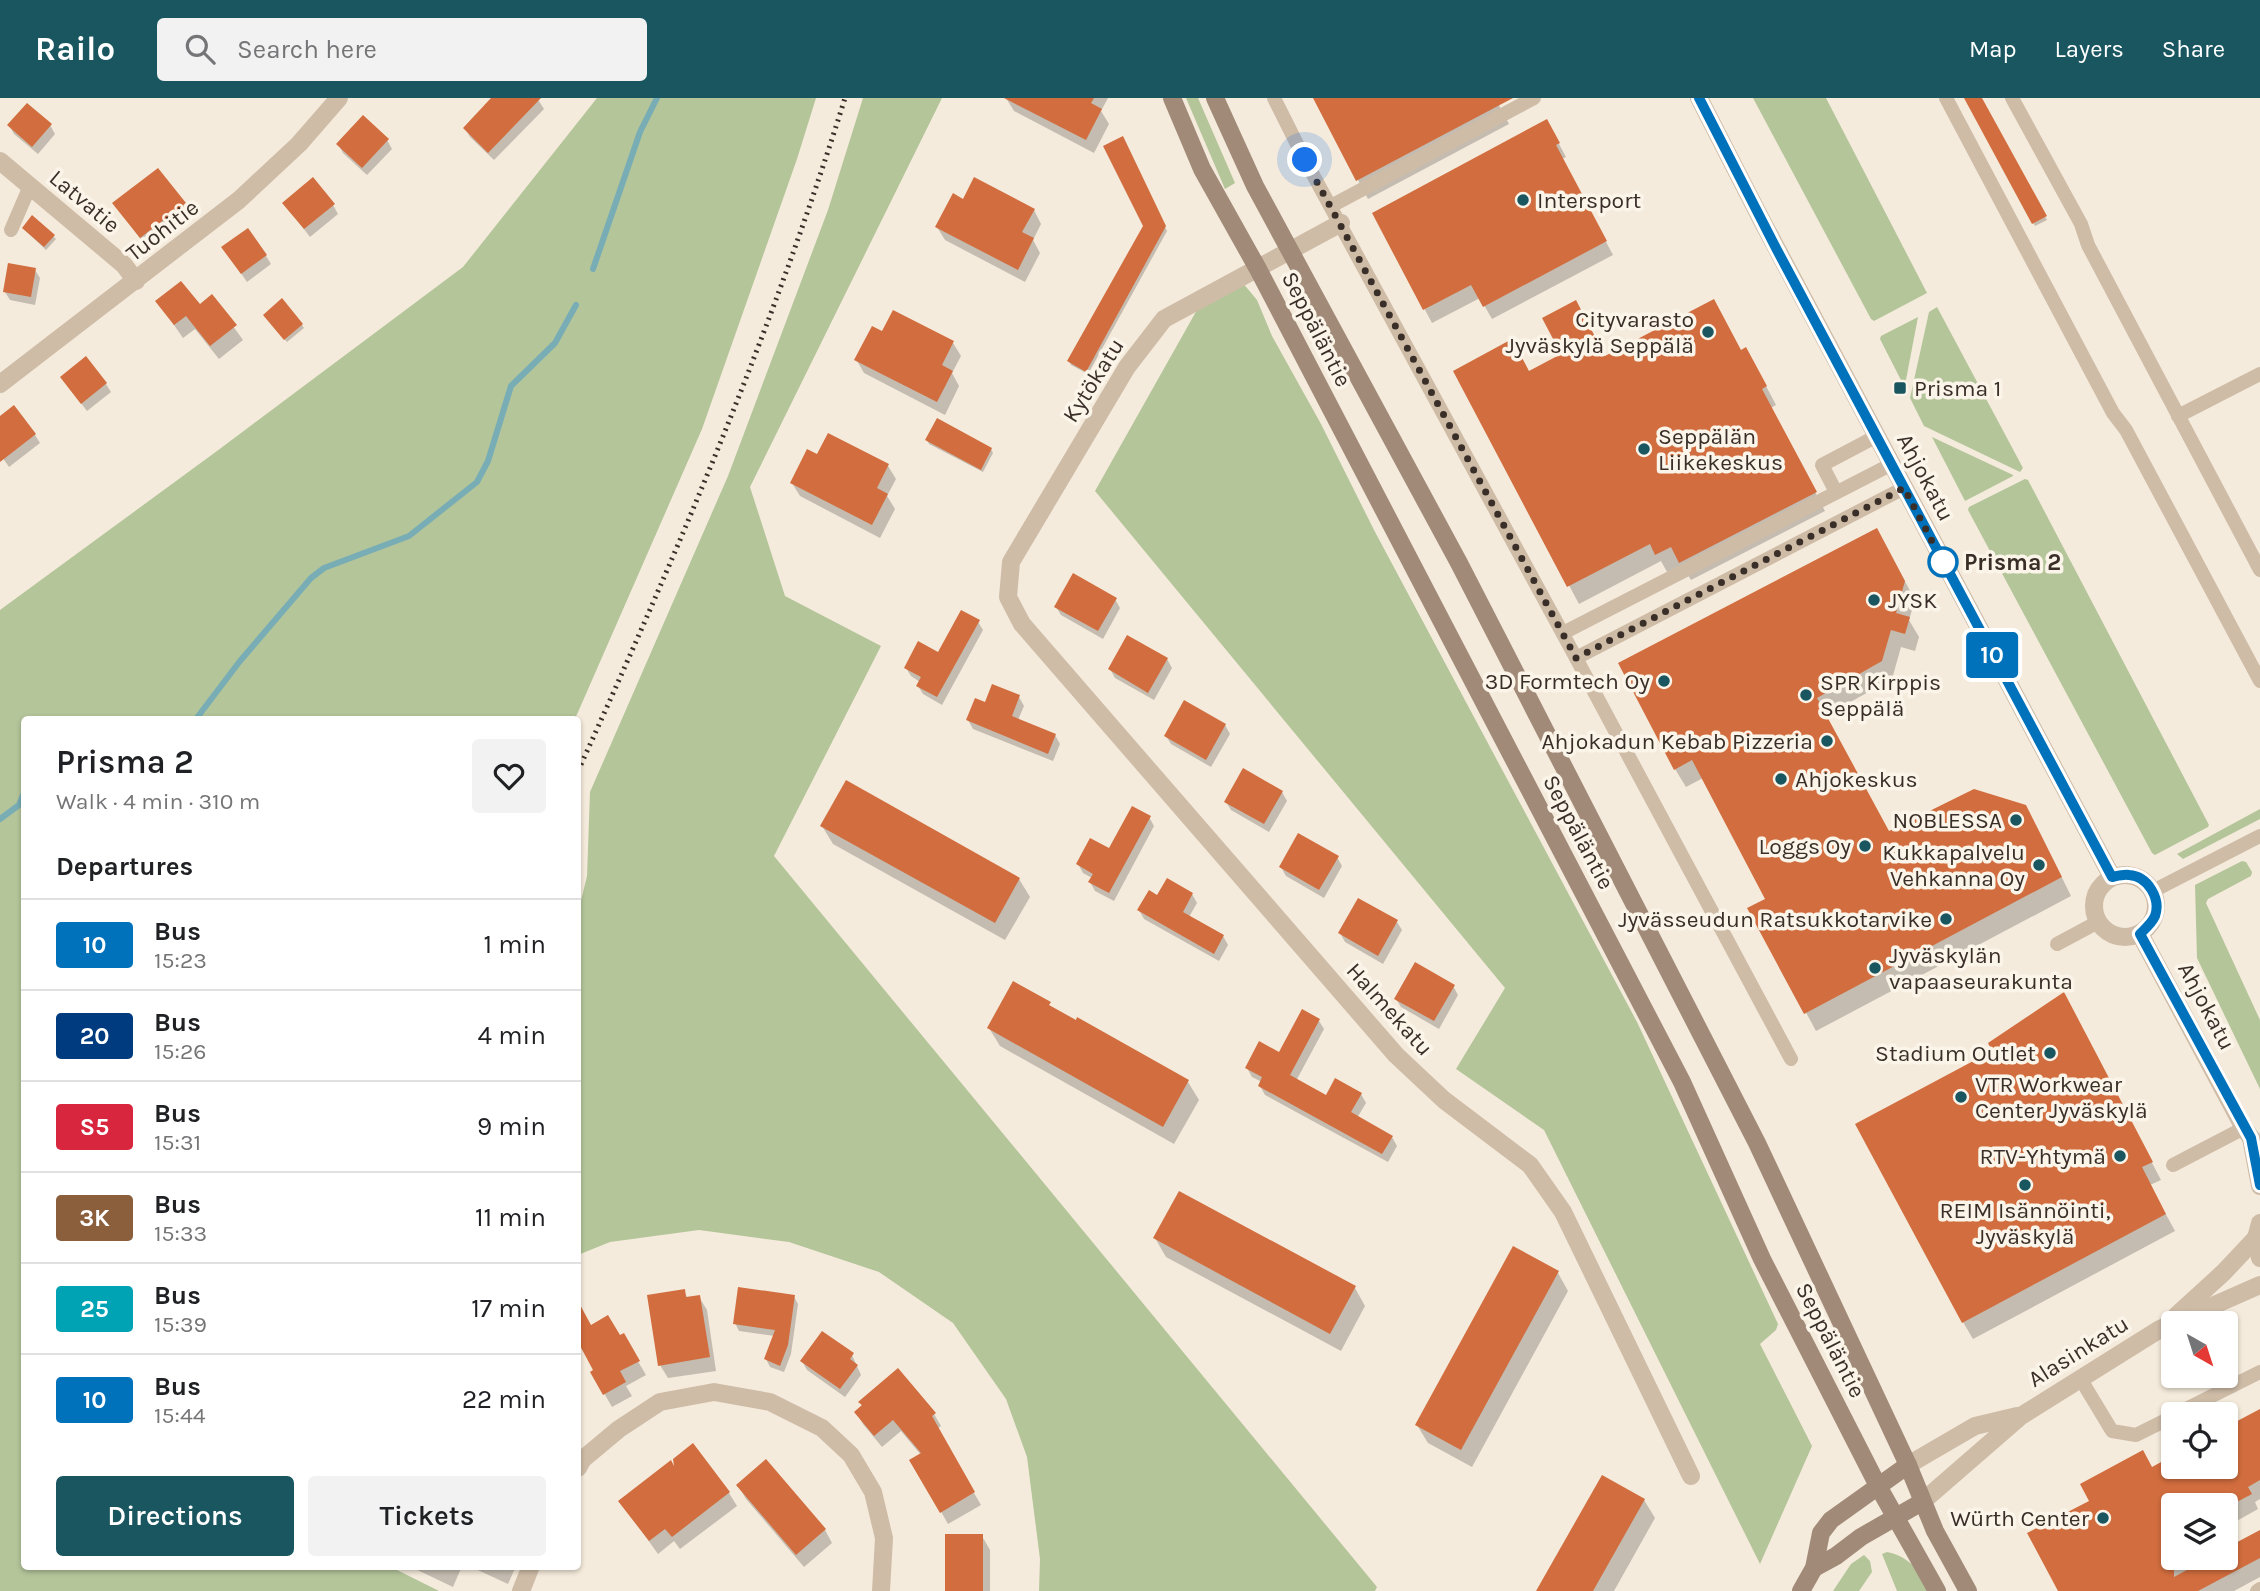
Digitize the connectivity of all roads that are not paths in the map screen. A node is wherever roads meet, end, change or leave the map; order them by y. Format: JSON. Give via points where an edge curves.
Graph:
{"nodes":[{"id":1,"x":339,"y":98,"type":"edge"},
{"id":2,"x":1172,"y":98,"type":"edge"},
{"id":3,"x":1215,"y":98,"type":"edge"},
{"id":4,"x":1274,"y":98,"type":"edge"},
{"id":5,"x":1534,"y":98,"type":"edge"},
{"id":6,"x":1699,"y":98,"type":"edge"},
{"id":7,"x":1946,"y":98,"type":"edge"},
{"id":8,"x":2011,"y":98,"type":"edge"},
{"id":9,"x":0,"y":161,"type":"edge"},
{"id":10,"x":30,"y":186,"type":"junction"},
{"id":11,"x":1331,"y":206,"type":"junction"},
{"id":12,"x":1340,"y":223,"type":"junction"},
{"id":13,"x":11,"y":230,"type":"dead end"},
{"id":14,"x":1289,"y":250,"type":"junction"},
{"id":15,"x":1258,"y":269,"type":"junction"},
{"id":16,"x":136,"y":281,"type":"junction"},
{"id":17,"x":2260,"y":374,"type":"edge"},
{"id":18,"x":0,"y":384,"type":"edge"},
{"id":19,"x":2178,"y":416,"type":"junction"},
{"id":20,"x":1877,"y":436,"type":"junction"},
{"id":21,"x":1892,"y":464,"type":"junction"},
{"id":22,"x":1904,"y":488,"type":"junction"},
{"id":23,"x":1836,"y":492,"type":"junction"},
{"id":24,"x":2260,"y":570,"type":"edge"},
{"id":25,"x":1008,"y":597,"type":"joint"},
{"id":26,"x":1563,"y":633,"type":"junction"},
{"id":27,"x":1576,"y":658,"type":"junction"},
{"id":28,"x":2260,"y":681,"type":"edge"},
{"id":29,"x":2260,"y":836,"type":"edge"},
{"id":30,"x":2112,"y":877,"type":"junction"},
{"id":31,"x":2153,"y":891,"type":"junction"},
{"id":32,"x":2098,"y":922,"type":"junction"},
{"id":33,"x":2140,"y":934,"type":"junction"},
{"id":34,"x":2057,"y":944,"type":"dead end"},
{"id":35,"x":1791,"y":1059,"type":"dead end"},
{"id":36,"x":2252,"y":1138,"type":"edge"},
{"id":37,"x":2174,"y":1165,"type":"dead end"},
{"id":38,"x":2260,"y":1185,"type":"edge"},
{"id":39,"x":2259,"y":1226,"type":"edge"},
{"id":40,"x":2260,"y":1258,"type":"edge"},
{"id":41,"x":2260,"y":1285,"type":"edge"},
{"id":42,"x":2160,"y":1329,"type":"junction"},
{"id":43,"x":2260,"y":1372,"type":"edge"},
{"id":44,"x":2080,"y":1378,"type":"junction"},
{"id":45,"x":2201,"y":1402,"type":"edge"},
{"id":46,"x":2021,"y":1416,"type":"junction"},
{"id":47,"x":2161,"y":1422,"type":"edge"},
{"id":48,"x":581,"y":1463,"type":"edge"},
{"id":49,"x":1908,"y":1465,"type":"junction"},
{"id":50,"x":1691,"y":1476,"type":"dead end"},
{"id":51,"x":1878,"y":1486,"type":"junction"},
{"id":52,"x":1922,"y":1502,"type":"junction"},
{"id":53,"x":1895,"y":1517,"type":"junction"},
{"id":54,"x":1814,"y":1568,"type":"junction"},
{"id":55,"x":529,"y":1570,"type":"edge"},
{"id":56,"x":521,"y":1591,"type":"edge"},
{"id":57,"x":881,"y":1591,"type":"edge"},
{"id":58,"x":1801,"y":1591,"type":"edge"},
{"id":59,"x":1937,"y":1591,"type":"edge"},
{"id":60,"x":1968,"y":1591,"type":"edge"}],
"edges":[{"from":1,"to":16,"type":"street","name":"Tuohitie","via":[[299,144],[239,200]]},
{"from":2,"to":15,"type":"main road","name":"Seppäläntie","via":[[1208,180]]},
{"from":3,"to":14,"type":"main road","name":"Seppäläntie"},
{"from":4,"to":11,"type":"lane"},
{"from":5,"to":11,"type":"lane"},
{"from":6,"to":20,"type":"street","name":"Ahjokatu"},
{"from":7,"to":28,"type":"lane"},
{"from":8,"to":19,"type":"lane"},
{"from":9,"to":10,"type":"street","name":"Latvatie"},
{"from":10,"to":13,"type":"lane"},
{"from":10,"to":16,"type":"street","name":"Latvatie","via":[[124,265]]},
{"from":11,"to":12,"type":"lane"},
{"from":12,"to":14,"type":"street","name":"Kytökatu"},
{"from":12,"to":26,"type":"lane"},
{"from":14,"to":15,"type":"street","name":"Kytökatu"},
{"from":14,"to":49,"type":"main road","name":"Seppäläntie","via":[[1459,563],[1757,1143]]},
{"from":15,"to":25,"type":"street","name":"Kytökatu","via":[[1164,319],[1127,368],[1011,562]]},
{"from":15,"to":51,"type":"main road","name":"Seppäläntie","via":[[1682,1082],[1762,1259]]},
{"from":16,"to":18,"type":"street","name":"Tuohitie"},
{"from":17,"to":19,"type":"lane"},
{"from":19,"to":24,"type":"lane"},
{"from":20,"to":21,"type":"street","name":"Ahjokatu"},
{"from":20,"to":23,"type":"lane","via":[[1822,465]]},
{"from":21,"to":22,"type":"street","name":"Ahjokatu"},
{"from":21,"to":23,"type":"lane"},
{"from":22,"to":27,"type":"lane"},
{"from":22,"to":30,"type":"street","name":"Ahjokatu"},
{"from":23,"to":26,"type":"lane"},
{"from":25,"to":50,"type":"street","name":"Halmekatu","via":[[1022,624],[1395,1055],[1444,1100],[1530,1165],[1563,1212]]},
{"from":26,"to":27,"type":"lane"},
{"from":27,"to":35,"type":"lane"},
{"from":29,"to":31,"type":"lane"},
{"from":30,"to":31,"type":"street","via":[[2130,874]]},
{"from":30,"to":32,"type":"street","via":[[2099,888],[2094,905]]},
{"from":31,"to":33,"type":"street","via":[[2154,919]]},
{"from":32,"to":33,"type":"street","via":[[2108,932],[2124,937]]},
{"from":32,"to":34,"type":"lane"},
{"from":33,"to":36,"type":"street","name":"Ahjokatu"},
{"from":36,"to":37,"type":"lane"},
{"from":36,"to":38,"type":"street","name":"Ahjokatu"},
{"from":39,"to":40,"type":"street"},
{"from":39,"to":42,"type":"street","name":"Alasinkatu","via":[[2200,1295]]},
{"from":41,"to":42,"type":"street","name":"Alasinkatu"},
{"from":42,"to":44,"type":"street","name":"Alasinkatu"},
{"from":43,"to":45,"type":"lane"},
{"from":44,"to":46,"type":"street","name":"Alasinkatu"},
{"from":44,"to":47,"type":"lane","via":[[2112,1431],[2136,1435]]},
{"from":46,"to":49,"type":"street","name":"Alasinkatu","via":[[1975,1426]]},
{"from":46,"to":52,"type":"street","name":"Alasinkatu"},
{"from":48,"to":57,"type":"street","via":[[660,1402],[714,1392],[770,1402],[822,1428],[851,1455],[873,1492],[884,1538]]},
{"from":49,"to":51,"type":"main road"},
{"from":49,"to":52,"type":"main road","name":"Seppäläntie"},
{"from":51,"to":53,"type":"main road","name":"Seppäläntie"},
{"from":51,"to":54,"type":"main road","via":[[1831,1520],[1821,1533]]},
{"from":52,"to":53,"type":"main road"},
{"from":52,"to":60,"type":"main road","name":"Seppäläntie"},
{"from":53,"to":54,"type":"main road"},
{"from":53,"to":59,"type":"main road","name":"Seppäläntie"},
{"from":54,"to":58,"type":"main road"},
{"from":55,"to":56,"type":"street"}]}
